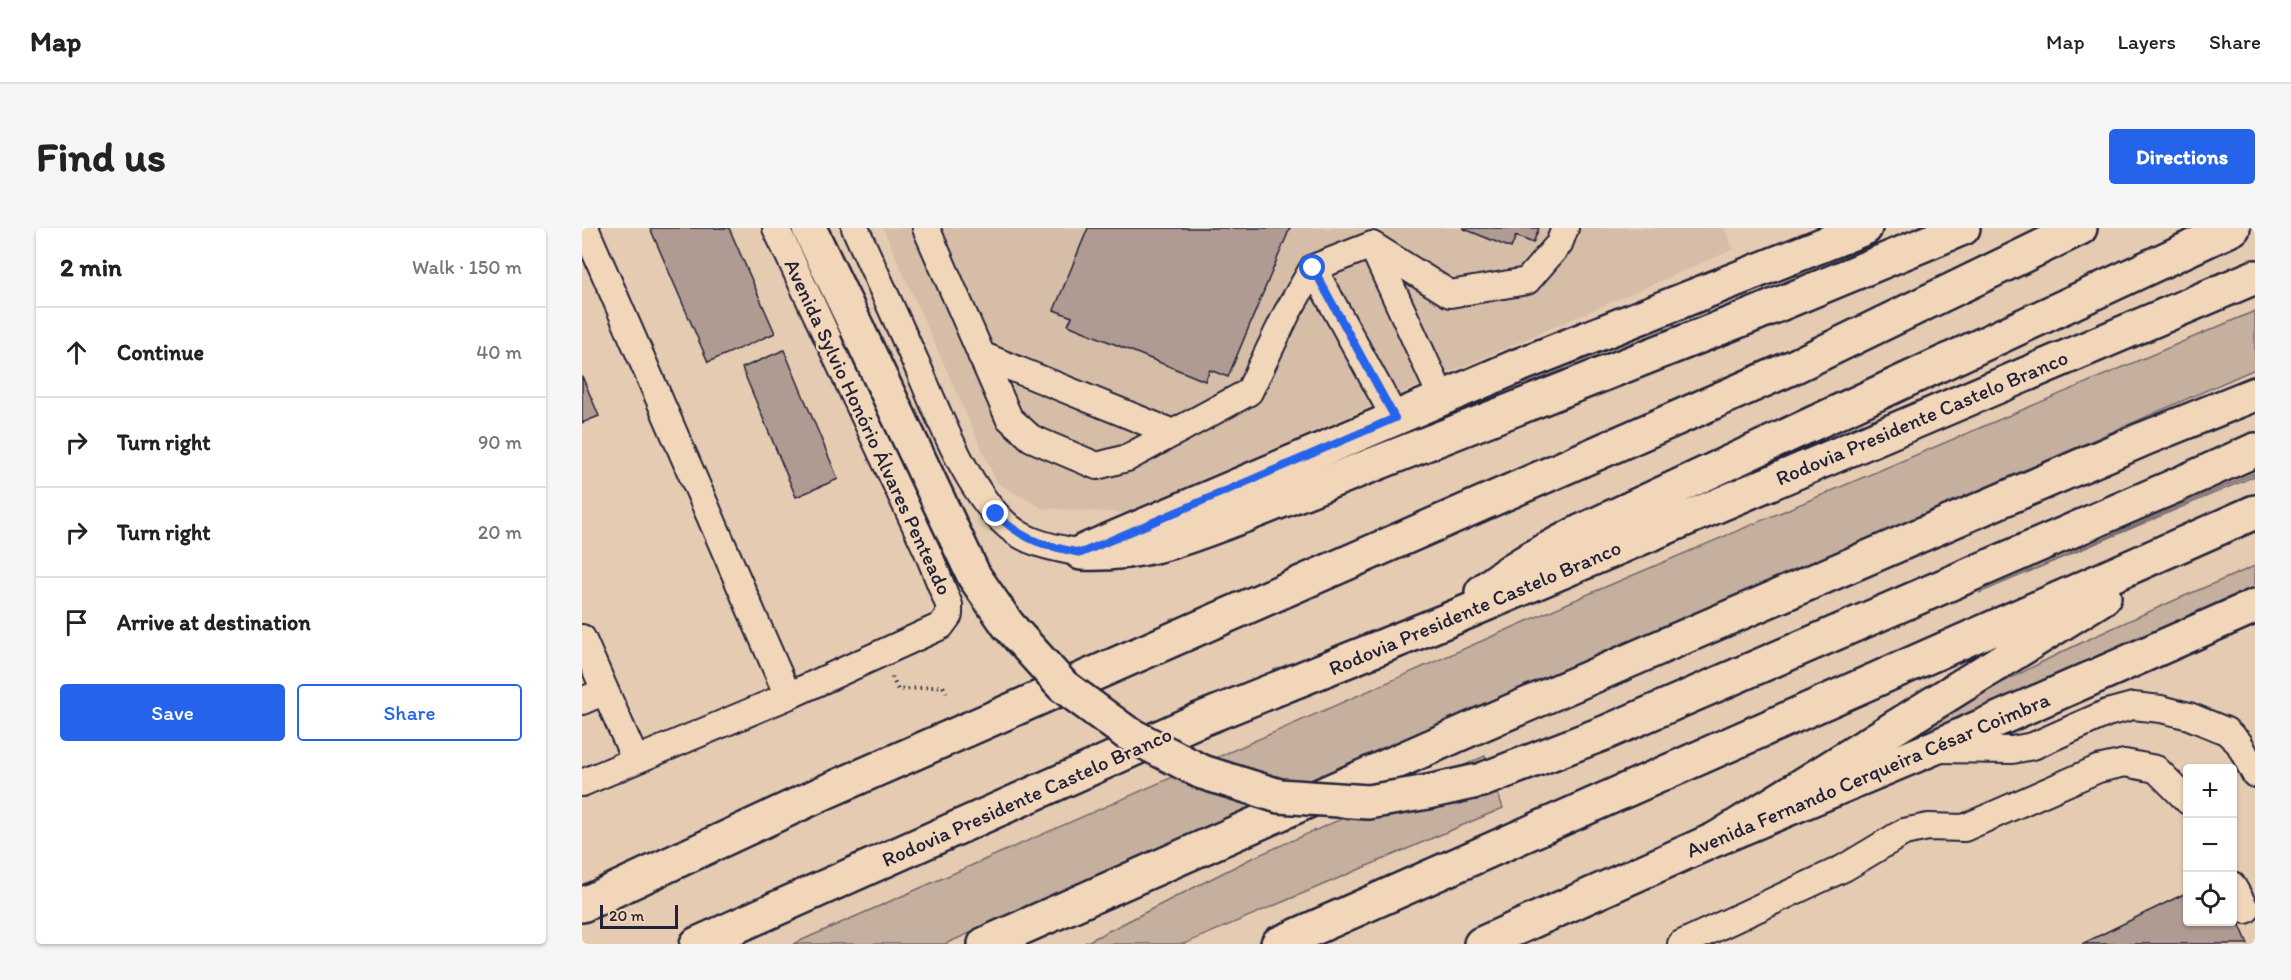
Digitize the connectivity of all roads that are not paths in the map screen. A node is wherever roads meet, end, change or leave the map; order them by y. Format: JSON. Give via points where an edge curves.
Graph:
{"nodes":[{"id":1,"x":585,"y":228,"type":"edge"},
{"id":2,"x":776,"y":228,"type":"edge"},
{"id":3,"x":809,"y":228,"type":"edge"},
{"id":4,"x":855,"y":228,"type":"edge"},
{"id":5,"x":926,"y":228,"type":"edge"},
{"id":6,"x":1565,"y":228,"type":"edge"},
{"id":7,"x":1865,"y":228,"type":"edge"},
{"id":8,"x":1963,"y":228,"type":"edge"},
{"id":9,"x":2080,"y":228,"type":"edge"},
{"id":10,"x":2233,"y":228,"type":"edge"},
{"id":11,"x":1372,"y":245,"type":"junction"},
{"id":12,"x":1313,"y":268,"type":"junction"},
{"id":13,"x":2255,"y":277,"type":"edge"},
{"id":14,"x":981,"y":355,"type":"junction"},
{"id":15,"x":2255,"y":394,"type":"edge"},
{"id":16,"x":1442,"y":398,"type":"junction"},
{"id":17,"x":1395,"y":418,"type":"junction"},
{"id":18,"x":1173,"y":433,"type":"junction"},
{"id":19,"x":2255,"y":450,"type":"edge"},
{"id":20,"x":2255,"y":512,"type":"edge"},
{"id":21,"x":2208,"y":533,"type":"junction"},
{"id":22,"x":1081,"y":553,"type":"junction"},
{"id":23,"x":2255,"y":606,"type":"edge"},
{"id":24,"x":1448,"y":620,"type":"junction"},
{"id":25,"x":582,"y":638,"type":"edge"},
{"id":26,"x":605,"y":691,"type":"junction"},
{"id":27,"x":788,"y":696,"type":"junction"},
{"id":28,"x":582,"y":701,"type":"edge"},
{"id":29,"x":1933,"y":748,"type":"junction"},
{"id":30,"x":635,"y":759,"type":"junction"},
{"id":31,"x":2255,"y":774,"type":"edge"},
{"id":32,"x":582,"y":783,"type":"edge"},
{"id":33,"x":2183,"y":797,"type":"edge"},
{"id":34,"x":1716,"y":839,"type":"junction"},
{"id":35,"x":2237,"y":894,"type":"edge"},
{"id":36,"x":582,"y":905,"type":"edge"},
{"id":37,"x":2246,"y":910,"type":"dead end"},
{"id":38,"x":697,"y":944,"type":"edge"},
{"id":39,"x":985,"y":944,"type":"edge"},
{"id":40,"x":1278,"y":944,"type":"edge"},
{"id":41,"x":1481,"y":944,"type":"edge"},
{"id":42,"x":1681,"y":944,"type":"edge"}],
"edges":[{"from":1,"to":27,"type":"street"},
{"from":2,"to":27,"type":"street","name":"Avenida Sylvio Honório Álvares Penteado","via":[[949,605],[949,615],[941,626]]},
{"from":3,"to":19,"type":"main road","bridge":true,"via":[[974,576],[1008,625],[1063,686],[1128,733],[1202,772],[1279,796],[1368,802],[1482,780],[1617,727]]},
{"from":4,"to":22,"type":"street","via":[[946,433],[983,499],[1010,528],[1031,540]]},
{"from":5,"to":14,"type":"street"},
{"from":6,"to":11,"type":"street","via":[[1559,243],[1527,281],[1450,294]]},
{"from":7,"to":16,"type":"main road"},
{"from":8,"to":22,"type":"main road","via":[[1248,514],[1163,545],[1109,554]]},
{"from":9,"to":36,"type":"main road","via":[[1791,368],[825,792]]},
{"from":10,"to":24,"type":"main road","via":[[1580,532],[1502,576]]},
{"from":11,"to":12,"type":"street"},
{"from":11,"to":16,"type":"street"},
{"from":12,"to":17,"type":"street"},
{"from":12,"to":18,"type":"street","via":[[1249,392]]},
{"from":13,"to":24,"type":"main road","name":"Rodovia Presidente Castelo Branco"},
{"from":14,"to":18,"type":"street"},
{"from":14,"to":18,"type":"street","via":[[1009,418],[1031,438],[1097,466],[1127,458]]},
{"from":15,"to":39,"type":"main road","via":[[1493,719]]},
{"from":16,"to":17,"type":"main road"},
{"from":17,"to":22,"type":"main road"},
{"from":20,"to":21,"type":"main road"},
{"from":21,"to":34,"type":"main road"},
{"from":21,"to":40,"type":"main road"},
{"from":23,"to":29,"type":"main road","name":"Avenida Fernando Cerqueira César Coimbra"},
{"from":24,"to":38,"type":"main road","name":"Rodovia Presidente Castelo Branco","via":[[1194,722]]},
{"from":25,"to":26,"type":"street"},
{"from":26,"to":28,"type":"street"},
{"from":26,"to":30,"type":"street"},
{"from":27,"to":30,"type":"street"},
{"from":29,"to":31,"type":"street","via":[[2012,750],[2033,746],[2107,713],[2133,706],[2188,716],[2226,731],[2239,743]]},
{"from":29,"to":34,"type":"main road","name":"Avenida Fernando Cerqueira César Coimbra"},
{"from":30,"to":32,"type":"street"},
{"from":33,"to":42,"type":"street","via":[[2156,769],[2125,763],[2098,769],[1964,828],[1928,827],[1904,832],[1844,868]]},
{"from":34,"to":41,"type":"main road","name":"Avenida Fernando Cerqueira César Coimbra"},
{"from":35,"to":37,"type":"street"}]}
